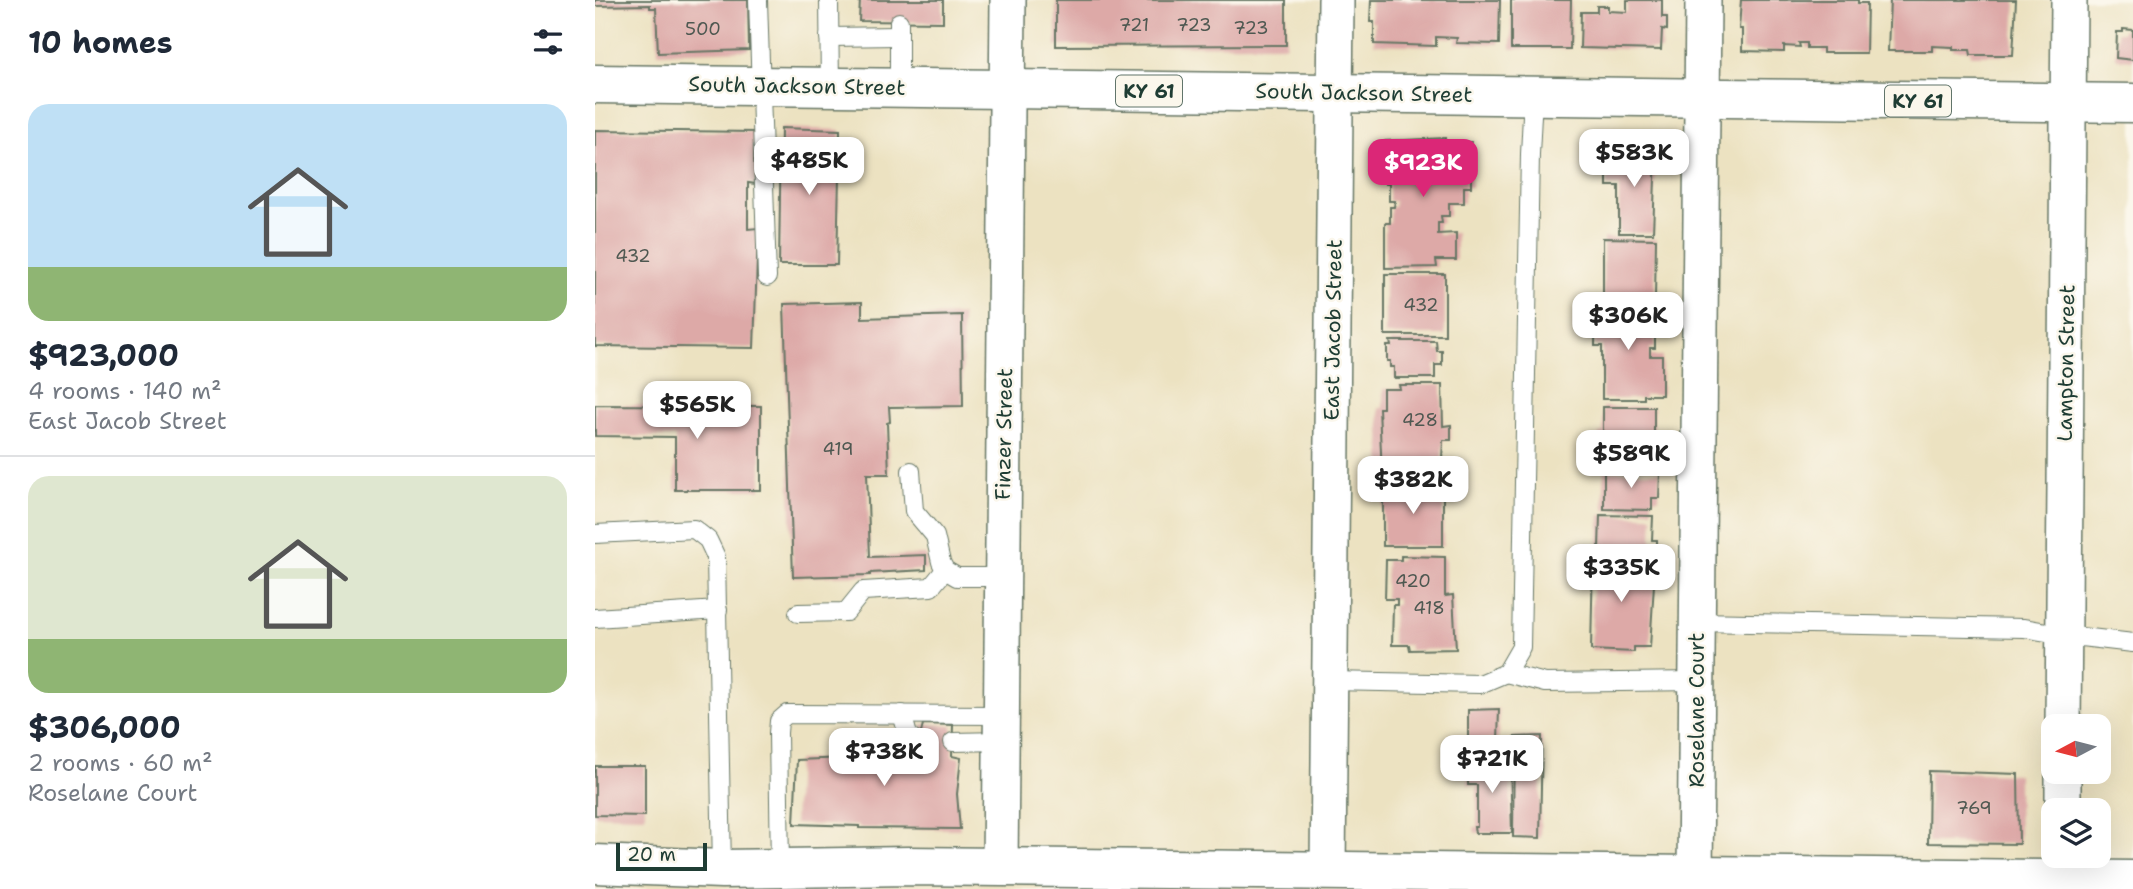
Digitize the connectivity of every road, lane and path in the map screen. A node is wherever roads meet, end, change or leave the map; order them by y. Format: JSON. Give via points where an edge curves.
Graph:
{"nodes":[{"id":1,"x":758,"y":0,"type":"edge"},
{"id":2,"x":829,"y":0,"type":"edge"},
{"id":3,"x":1008,"y":0,"type":"edge"},
{"id":4,"x":1336,"y":0,"type":"edge"},
{"id":5,"x":1703,"y":0,"type":"edge"},
{"id":6,"x":2069,"y":0,"type":"edge"},
{"id":7,"x":829,"y":37,"type":"junction"},
{"id":8,"x":595,"y":84,"type":"edge"},
{"id":9,"x":760,"y":86,"type":"junction"},
{"id":10,"x":830,"y":87,"type":"junction"},
{"id":11,"x":899,"y":88,"type":"junction"},
{"id":12,"x":1007,"y":89,"type":"junction"},
{"id":13,"x":1335,"y":93,"type":"junction"},
{"id":14,"x":1533,"y":96,"type":"junction"},
{"id":15,"x":1702,"y":99,"type":"junction"},
{"id":16,"x":2068,"y":103,"type":"junction"},
{"id":17,"x":2133,"y":103,"type":"edge"},
{"id":18,"x":767,"y":277,"type":"dead end"},
{"id":19,"x":911,"y":471,"type":"dead end"},
{"id":20,"x":595,"y":534,"type":"edge"},
{"id":21,"x":945,"y":570,"type":"junction"},
{"id":22,"x":1002,"y":578,"type":"junction"},
{"id":23,"x":718,"y":610,"type":"junction"},
{"id":24,"x":797,"y":614,"type":"dead end"},
{"id":25,"x":595,"y":618,"type":"edge"},
{"id":26,"x":1697,"y":622,"type":"junction"},
{"id":27,"x":2064,"y":635,"type":"junction"},
{"id":28,"x":2133,"y":643,"type":"edge"},
{"id":29,"x":1506,"y":673,"type":"junction"},
{"id":30,"x":1330,"y":681,"type":"junction"},
{"id":31,"x":1697,"y":681,"type":"junction"},
{"id":32,"x":2063,"y":714,"type":"edge"},
{"id":33,"x":902,"y":715,"type":"junction"},
{"id":34,"x":1001,"y":728,"type":"junction"},
{"id":35,"x":919,"y":743,"type":"dead end"},
{"id":36,"x":953,"y":743,"type":"dead end"},
{"id":37,"x":595,"y":864,"type":"edge"},
{"id":38,"x":1000,"y":867,"type":"junction"},
{"id":39,"x":780,"y":868,"type":"junction"},
{"id":40,"x":2062,"y":868,"type":"edge"},
{"id":41,"x":722,"y":869,"type":"junction"},
{"id":42,"x":1328,"y":871,"type":"junction"},
{"id":43,"x":1695,"y":874,"type":"junction"},
{"id":44,"x":908,"y":878,"type":"edge"},
{"id":45,"x":1247,"y":880,"type":"edge"},
{"id":46,"x":2133,"y":880,"type":"edge"},
{"id":47,"x":1888,"y":883,"type":"edge"}],
"edges":[{"from":1,"to":9,"type":"lane"},
{"from":2,"to":7,"type":"lane"},
{"from":3,"to":12,"type":"street","name":"Finzer Street"},
{"from":4,"to":13,"type":"street","name":"East Jacob Street"},
{"from":5,"to":15,"type":"street","name":"Roselane Court"},
{"from":6,"to":16,"type":"street","name":"Lampton Street"},
{"from":7,"to":10,"type":"lane"},
{"from":7,"to":11,"type":"lane","via":[[899,29]]},
{"from":8,"to":9,"type":"main road","name":"South Jackson Street","number":"KY 61"},
{"from":9,"to":10,"type":"main road","name":"South Jackson Street","number":"KY 61"},
{"from":9,"to":18,"type":"lane"},
{"from":10,"to":11,"type":"main road","name":"South Jackson Street","number":"KY 61"},
{"from":11,"to":12,"type":"main road","name":"South Jackson Street","number":"KY 61"},
{"from":12,"to":13,"type":"main road","name":"South Jackson Street","number":"KY 61"},
{"from":12,"to":22,"type":"street","name":"Finzer Street"},
{"from":13,"to":14,"type":"main road","name":"South Jackson Street","number":"KY 61"},
{"from":13,"to":30,"type":"street","name":"East Jacob Street"},
{"from":14,"to":15,"type":"main road","name":"South Jackson Street","number":"KY 61"},
{"from":14,"to":29,"type":"lane","via":[[1521,647]]},
{"from":15,"to":16,"type":"main road","name":"South Jackson Street","number":"KY 61"},
{"from":15,"to":26,"type":"street","name":"Roselane Court"},
{"from":16,"to":17,"type":"main road","name":"South Jackson Street","number":"KY 61"},
{"from":16,"to":27,"type":"street","name":"Lampton Street"},
{"from":19,"to":21,"type":"lane","via":[[914,511],[935,536]]},
{"from":20,"to":23,"type":"lane","via":[[694,529],[708,540],[716,557]]},
{"from":21,"to":22,"type":"lane","via":[[957,577]]},
{"from":21,"to":24,"type":"lane","via":[[930,587],[863,591],[846,612]]},
{"from":22,"to":34,"type":"street","name":"Finzer Street"},
{"from":23,"to":25,"type":"lane"},
{"from":23,"to":41,"type":"lane"},
{"from":26,"to":27,"type":"lane","via":[[2024,628]]},
{"from":26,"to":31,"type":"street","name":"Roselane Court"},
{"from":27,"to":28,"type":"lane"},
{"from":27,"to":32,"type":"street","name":"Lampton Street"},
{"from":29,"to":30,"type":"lane","via":[[1480,684]]},
{"from":29,"to":31,"type":"lane","via":[[1545,683]]},
{"from":30,"to":42,"type":"street","name":"East Jacob Street"},
{"from":31,"to":43,"type":"street","name":"Roselane Court"},
{"from":33,"to":34,"type":"lane"},
{"from":33,"to":35,"type":"lane","via":[[908,735]]},
{"from":33,"to":39,"type":"lane","via":[[787,714],[779,721]]},
{"from":34,"to":36,"type":"lane"},
{"from":34,"to":38,"type":"street","name":"Finzer Street"},
{"from":37,"to":41,"type":"main road"},
{"from":38,"to":44,"type":"main road"},
{"from":38,"to":45,"type":"main road"},
{"from":39,"to":41,"type":"main road"},
{"from":39,"to":44,"type":"main road"},
{"from":40,"to":46,"type":"main road"},
{"from":40,"to":47,"type":"main road"},
{"from":42,"to":43,"type":"main road"},
{"from":42,"to":45,"type":"main road"},
{"from":43,"to":47,"type":"main road"}]}
